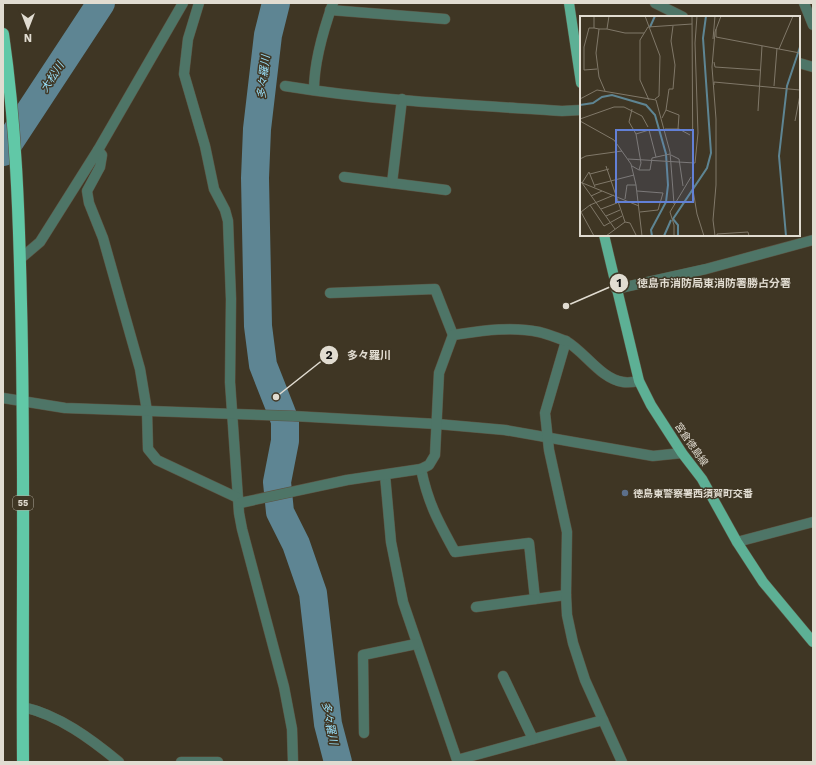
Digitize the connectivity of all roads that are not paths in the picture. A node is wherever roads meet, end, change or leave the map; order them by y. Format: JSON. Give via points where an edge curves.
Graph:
{"nodes":[{"id":1,"x":184,"y":3,"type":"edge"},
{"id":2,"x":199,"y":3,"type":"edge"},
{"id":3,"x":569,"y":3,"type":"edge"},
{"id":4,"x":655,"y":3,"type":"edge"},
{"id":5,"x":804,"y":3,"type":"edge"},
{"id":6,"x":331,"y":6,"type":"edge"},
{"id":7,"x":681,"y":16,"type":"edge"},
{"id":8,"x":445,"y":19,"type":"dead end"},
{"id":9,"x":813,"y":25,"type":"edge"},
{"id":10,"x":4,"y":40,"type":"edge"},
{"id":11,"x":800,"y":63,"type":"edge"},
{"id":12,"x":813,"y":67,"type":"edge"},
{"id":13,"x":580,"y":76,"type":"edge"},
{"id":14,"x":285,"y":86,"type":"dead end"},
{"id":15,"x":314,"y":90,"type":"junction"},
{"id":16,"x":402,"y":100,"type":"junction"},
{"id":17,"x":580,"y":110,"type":"edge"},
{"id":18,"x":98,"y":150,"type":"junction"},
{"id":19,"x":344,"y":177,"type":"dead end"},
{"id":20,"x":392,"y":183,"type":"junction"},
{"id":21,"x":446,"y":190,"type":"dead end"},
{"id":22,"x":604,"y":236,"type":"edge"},
{"id":23,"x":813,"y":240,"type":"edge"},
{"id":24,"x":20,"y":259,"type":"junction"},
{"id":25,"x":616,"y":289,"type":"junction"},
{"id":26,"x":330,"y":293,"type":"dead end"},
{"id":27,"x":453,"y":335,"type":"junction"},
{"id":28,"x":566,"y":341,"type":"junction"},
{"id":29,"x":639,"y":381,"type":"junction"},
{"id":30,"x":3,"y":398,"type":"edge"},
{"id":31,"x":23,"y":400,"type":"junction"},
{"id":32,"x":147,"y":411,"type":"junction"},
{"id":33,"x":231,"y":414,"type":"junction"},
{"id":34,"x":437,"y":424,"type":"junction"},
{"id":35,"x":548,"y":437,"type":"junction"},
{"id":36,"x":682,"y":453,"type":"junction"},
{"id":37,"x":421,"y":469,"type":"junction"},
{"id":38,"x":385,"y":475,"type":"junction"},
{"id":39,"x":239,"y":501,"type":"junction"},
{"id":40,"x":813,"y":522,"type":"edge"},
{"id":41,"x":737,"y":542,"type":"junction"},
{"id":42,"x":566,"y":595,"type":"junction"},
{"id":43,"x":535,"y":599,"type":"junction"},
{"id":44,"x":476,"y":607,"type":"dead end"},
{"id":45,"x":813,"y":642,"type":"edge"},
{"id":46,"x":416,"y":644,"type":"junction"},
{"id":47,"x":503,"y":676,"type":"dead end"},
{"id":48,"x":23,"y":707,"type":"junction"},
{"id":49,"x":604,"y":720,"type":"junction"},
{"id":50,"x":364,"y":732,"type":"dead end"},
{"id":51,"x":533,"y":739,"type":"junction"},
{"id":52,"x":457,"y":761,"type":"edge"},
{"id":53,"x":23,"y":762,"type":"edge"},
{"id":54,"x":119,"y":762,"type":"edge"},
{"id":55,"x":181,"y":762,"type":"edge"},
{"id":56,"x":218,"y":762,"type":"edge"},
{"id":57,"x":293,"y":762,"type":"edge"},
{"id":58,"x":622,"y":762,"type":"edge"}],
"edges":[{"from":1,"to":18,"type":"street"},
{"from":2,"to":33,"type":"street","via":[[187,45],[184,74],[205,146],[214,189],[228,221]]},
{"from":3,"to":13,"type":"main road"},
{"from":4,"to":7,"type":"street"},
{"from":5,"to":9,"type":"street"},
{"from":6,"to":8,"type":"street"},
{"from":6,"to":15,"type":"street","via":[[318,55]]},
{"from":10,"to":24,"type":"highway","number":"55","via":[[11,99]]},
{"from":11,"to":12,"type":"street"},
{"from":14,"to":15,"type":"street"},
{"from":15,"to":16,"type":"street"},
{"from":16,"to":17,"type":"street"},
{"from":16,"to":20,"type":"street"},
{"from":18,"to":24,"type":"street","via":[[40,242]]},
{"from":18,"to":32,"type":"street","via":[[102,155],[100,167],[87,191],[89,204],[113,272],[140,369]]},
{"from":19,"to":20,"type":"street"},
{"from":20,"to":21,"type":"street"},
{"from":22,"to":25,"type":"main road","name":"宮倉徳島線"},
{"from":23,"to":25,"type":"street","via":[[706,269]]},
{"from":24,"to":31,"type":"highway","number":"55"},
{"from":25,"to":29,"type":"main road","name":"宮倉徳島線"},
{"from":26,"to":27,"type":"street","via":[[435,289]]},
{"from":27,"to":28,"type":"street","via":[[487,330],[517,330],[539,332]]},
{"from":27,"to":34,"type":"street","via":[[439,373]]},
{"from":28,"to":29,"type":"street","via":[[612,379],[624,382]]},
{"from":28,"to":35,"type":"street","via":[[545,413]]},
{"from":29,"to":36,"type":"main road","name":"宮倉徳島線","via":[[651,405]]},
{"from":30,"to":31,"type":"street"},
{"from":31,"to":32,"type":"street","via":[[65,408]]},
{"from":31,"to":48,"type":"highway","number":"55"},
{"from":32,"to":33,"type":"street"},
{"from":32,"to":39,"type":"street","via":[[147,442],[151,454],[157,460]]},
{"from":33,"to":34,"type":"street"},
{"from":33,"to":39,"type":"street"},
{"from":34,"to":35,"type":"street","via":[[506,430]]},
{"from":34,"to":37,"type":"street","via":[[435,455],[430,465]]},
{"from":35,"to":36,"type":"street","via":[[608,450],[653,456]]},
{"from":35,"to":42,"type":"street","via":[[567,532]]},
{"from":36,"to":41,"type":"main road","name":"宮倉徳島線","via":[[702,479]]},
{"from":37,"to":38,"type":"street"},
{"from":37,"to":43,"type":"street","via":[[426,495],[455,552],[529,543]]},
{"from":38,"to":39,"type":"street"},
{"from":38,"to":46,"type":"street","via":[[396,572]]},
{"from":39,"to":57,"type":"street","via":[[242,529],[292,729]]},
{"from":40,"to":41,"type":"street"},
{"from":41,"to":45,"type":"main road","name":"宮倉徳島線","via":[[763,582]]},
{"from":42,"to":43,"type":"street"},
{"from":42,"to":49,"type":"street","via":[[573,642],[585,680]]},
{"from":43,"to":44,"type":"street"},
{"from":46,"to":50,"type":"street","via":[[363,655]]},
{"from":46,"to":52,"type":"street"},
{"from":47,"to":51,"type":"street"},
{"from":48,"to":53,"type":"highway","number":"55"},
{"from":48,"to":54,"type":"street","via":[[52,716],[96,743]]},
{"from":49,"to":51,"type":"street"},
{"from":49,"to":58,"type":"street"},
{"from":51,"to":52,"type":"street"},
{"from":55,"to":56,"type":"street"}]}
